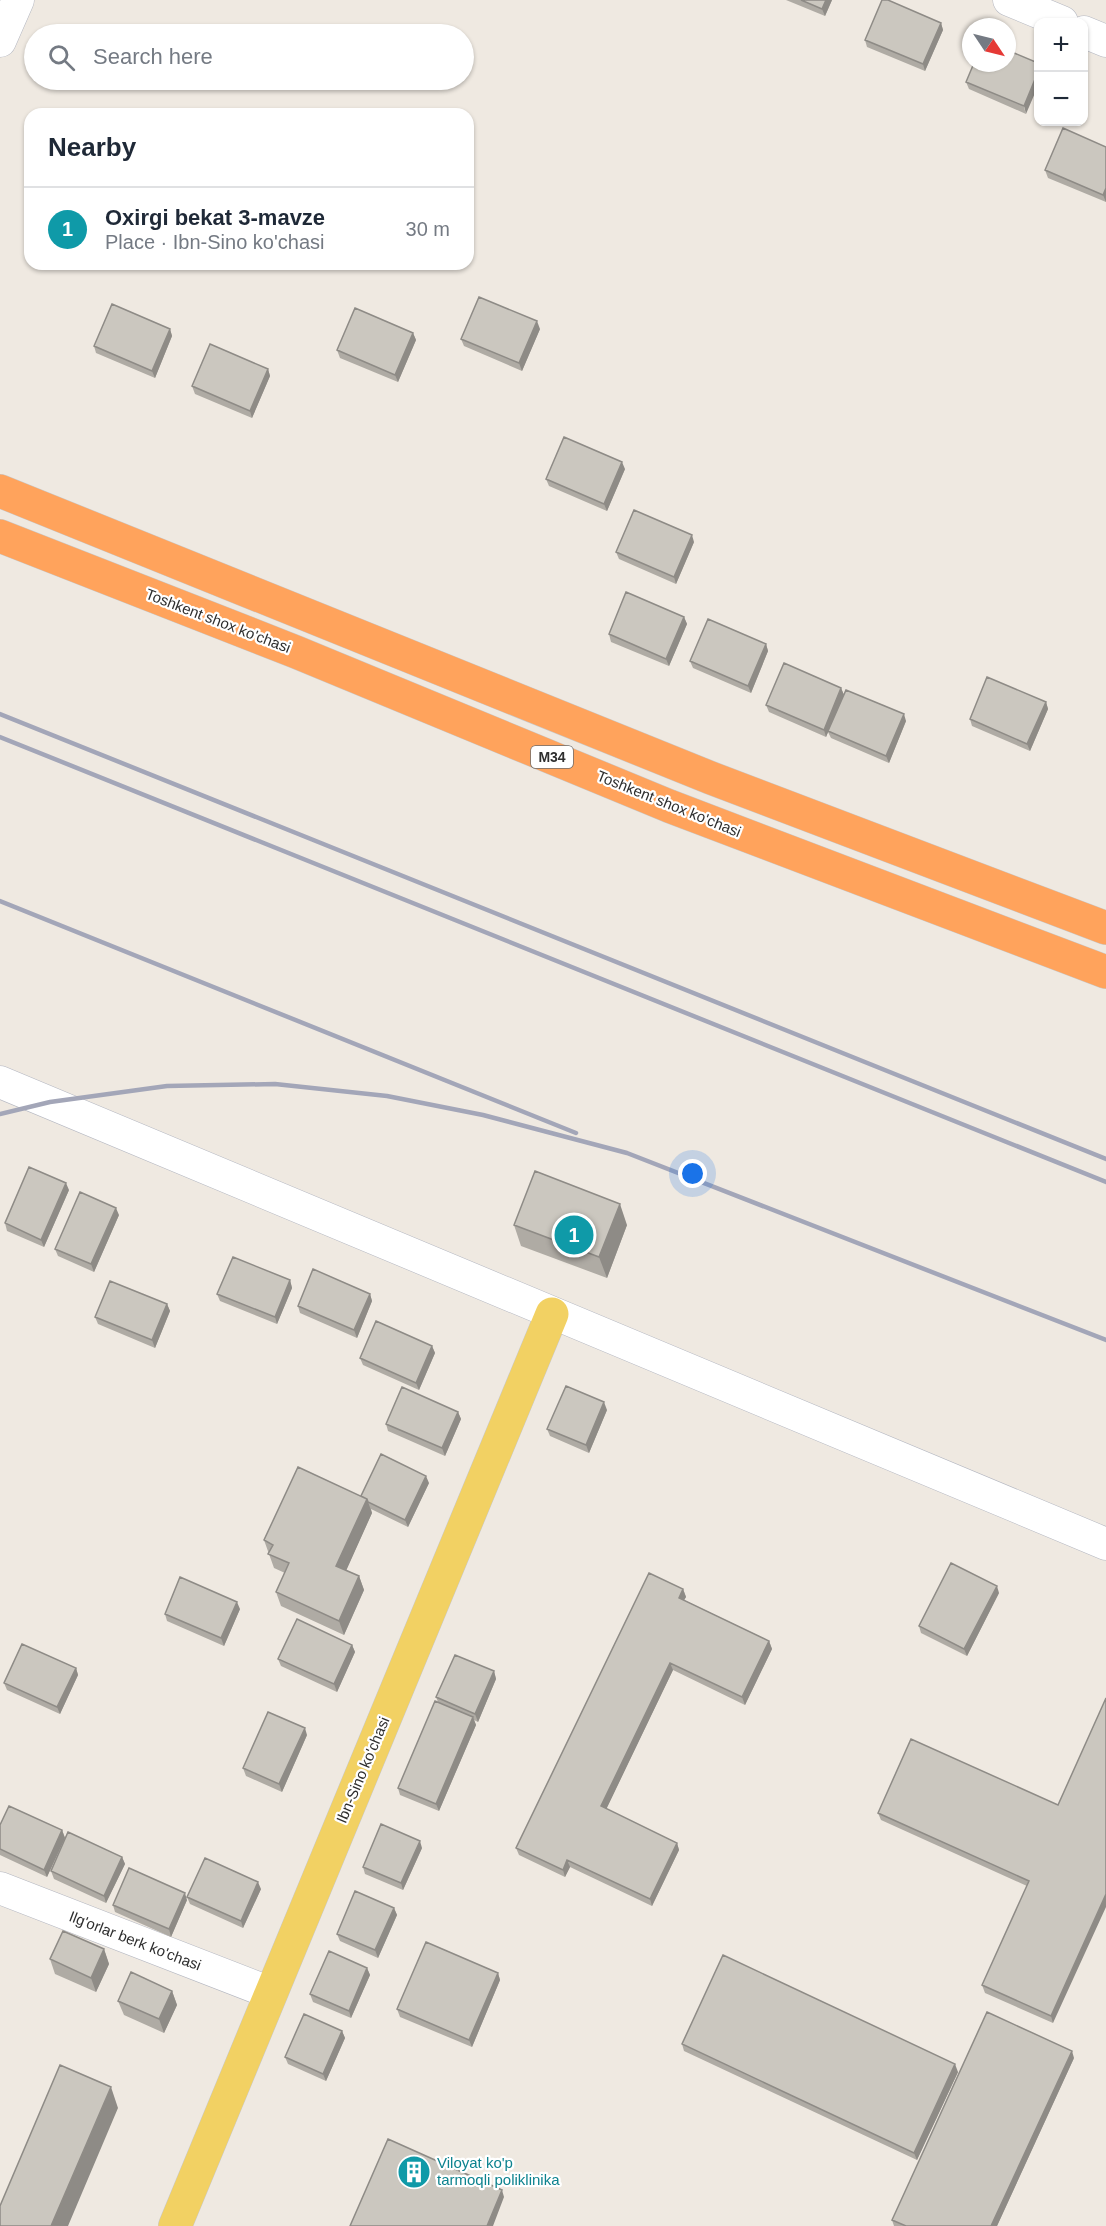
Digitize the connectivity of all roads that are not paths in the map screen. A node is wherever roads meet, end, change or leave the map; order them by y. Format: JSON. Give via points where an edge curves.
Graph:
{"nodes":[{"id":1,"x":18,"y":0,"type":"edge"},
{"id":2,"x":1009,"y":0,"type":"edge"},
{"id":3,"x":1052,"y":18,"type":"edge"},
{"id":4,"x":1088,"y":34,"type":"edge"},
{"id":5,"x":0,"y":41,"type":"edge"},
{"id":6,"x":1106,"y":41,"type":"edge"},
{"id":7,"x":0,"y":491,"type":"edge"},
{"id":8,"x":0,"y":536,"type":"edge"},
{"id":9,"x":310,"y":619,"type":"junction"},
{"id":10,"x":296,"y":652,"type":"junction"},
{"id":11,"x":1106,"y":928,"type":"edge"},
{"id":12,"x":1106,"y":972,"type":"edge"},
{"id":13,"x":0,"y":1082,"type":"edge"},
{"id":14,"x":552,"y":1314,"type":"junction"},
{"id":15,"x":1106,"y":1544,"type":"edge"},
{"id":16,"x":0,"y":1888,"type":"edge"},
{"id":17,"x":271,"y":1993,"type":"junction"},
{"id":18,"x":175,"y":2226,"type":"edge"}],
"edges":[{"from":1,"to":5,"type":"street"},
{"from":2,"to":3,"type":"street"},
{"from":4,"to":6,"type":"street"},
{"from":7,"to":9,"type":"highway","number":"M34"},
{"from":8,"to":10,"type":"highway","name":"Toshkent shox ko'chasi","number":"M34"},
{"from":9,"to":10,"type":"highway","via":[[315,636],[312,643]]},
{"from":9,"to":11,"type":"highway","number":"M34","via":[[711,778]]},
{"from":10,"to":12,"type":"highway","name":"Toshkent shox ko'chasi","number":"M34","via":[[669,806]]},
{"from":13,"to":14,"type":"street"},
{"from":14,"to":15,"type":"street"},
{"from":14,"to":17,"type":"main road","name":"Ibn-Sino ko'chasi"},
{"from":16,"to":17,"type":"street","name":"Ilg'orlar berk ko'chasi"},
{"from":17,"to":18,"type":"main road","name":"Ibn-Sino ko'chasi"}]}
